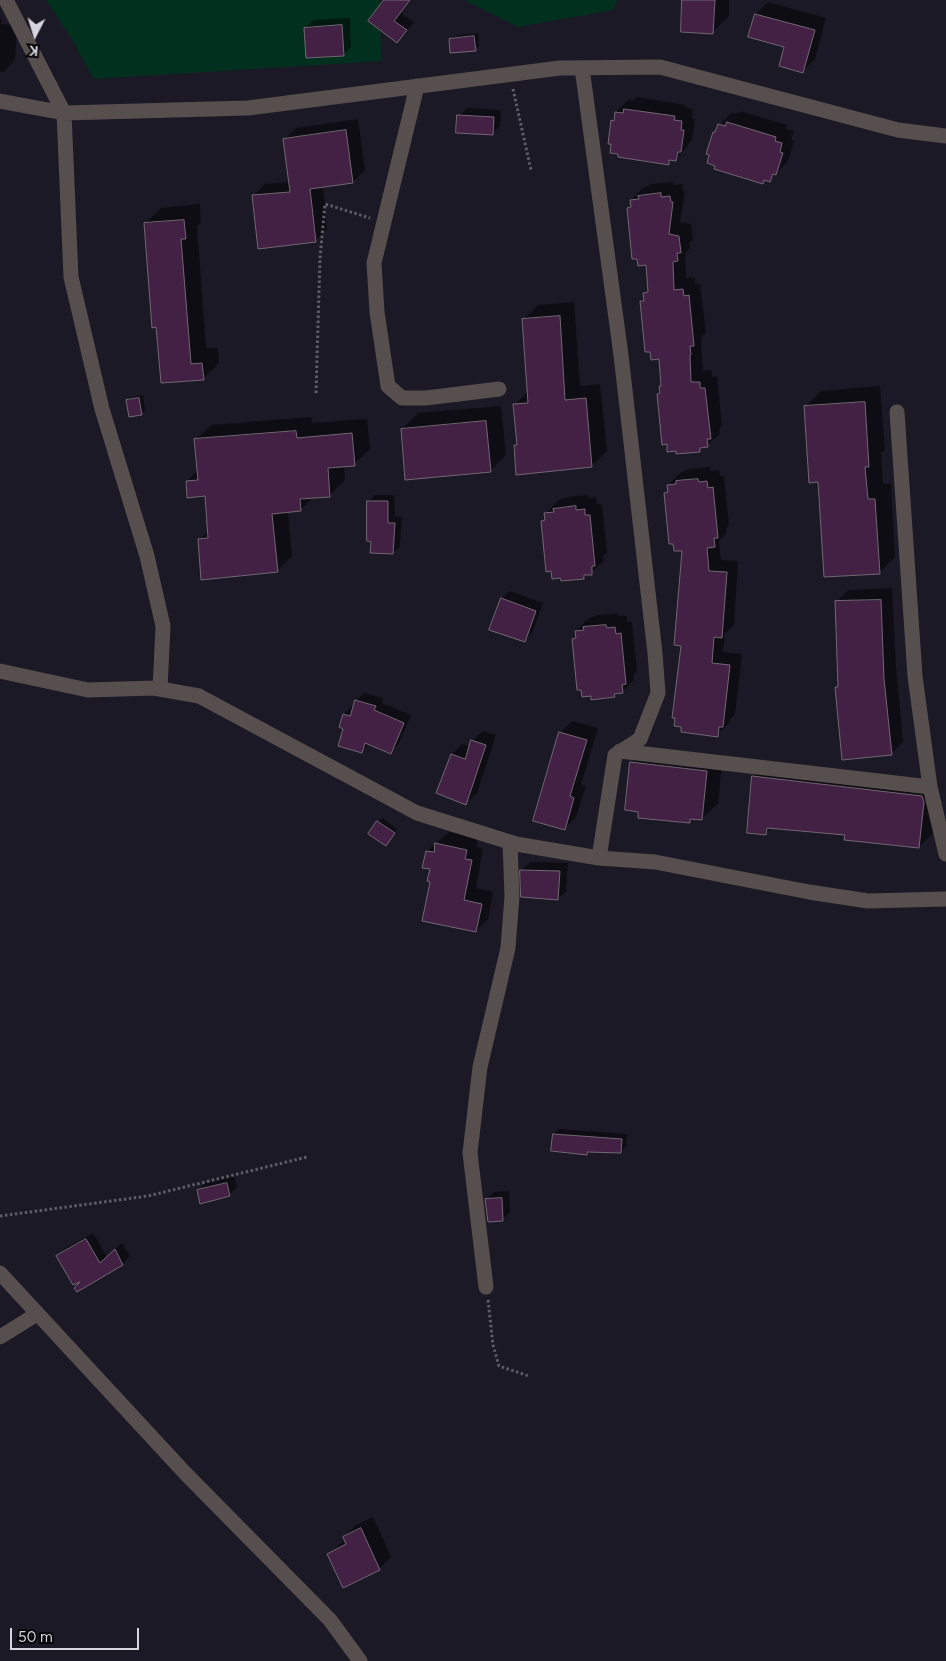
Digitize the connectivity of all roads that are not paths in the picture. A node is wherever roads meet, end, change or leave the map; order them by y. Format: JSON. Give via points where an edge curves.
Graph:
{"nodes":[{"id":1,"x":6,"y":0,"type":"edge"},
{"id":2,"x":582,"y":68,"type":"junction"},
{"id":3,"x":417,"y":86,"type":"junction"},
{"id":4,"x":0,"y":101,"type":"edge"},
{"id":5,"x":64,"y":113,"type":"junction"},
{"id":6,"x":946,"y":136,"type":"edge"},
{"id":7,"x":499,"y":389,"type":"dead end"},
{"id":8,"x":897,"y":412,"type":"dead end"},
{"id":9,"x":0,"y":671,"type":"edge"},
{"id":10,"x":160,"y":689,"type":"junction"},
{"id":11,"x":620,"y":751,"type":"junction"},
{"id":12,"x":930,"y":787,"type":"junction"},
{"id":13,"x":510,"y":842,"type":"junction"},
{"id":14,"x":946,"y":854,"type":"edge"},
{"id":15,"x":599,"y":858,"type":"junction"},
{"id":16,"x":946,"y":899,"type":"edge"},
{"id":17,"x":0,"y":1273,"type":"edge"},
{"id":18,"x":486,"y":1287,"type":"road end"},
{"id":19,"x":37,"y":1314,"type":"junction"},
{"id":20,"x":0,"y":1337,"type":"edge"},
{"id":21,"x":356,"y":1661,"type":"edge"}],
"edges":[{"from":1,"to":5,"type":"street"},
{"from":2,"to":3,"type":"street"},
{"from":2,"to":6,"type":"street","via":[[660,68],[898,130]]},
{"from":2,"to":11,"type":"street","via":[[621,355],[656,653],[658,693],[640,739]]},
{"from":3,"to":5,"type":"street","via":[[248,108]]},
{"from":3,"to":7,"type":"street","via":[[374,263],[377,312],[388,386],[402,398]]},
{"from":4,"to":5,"type":"street"},
{"from":5,"to":10,"type":"street","via":[[71,277],[102,410],[147,556],[163,626]]},
{"from":8,"to":12,"type":"street","via":[[915,676]]},
{"from":9,"to":10,"type":"street","via":[[88,690]]},
{"from":10,"to":13,"type":"street","via":[[199,696],[417,813]]},
{"from":11,"to":12,"type":"street"},
{"from":11,"to":15,"type":"street","via":[[615,755]]},
{"from":12,"to":14,"type":"street"},
{"from":13,"to":15,"type":"street"},
{"from":13,"to":18,"type":"street","via":[[512,896],[508,948],[480,1067],[470,1153]]},
{"from":15,"to":16,"type":"street","via":[[655,862],[868,901]]},
{"from":17,"to":19,"type":"street"},
{"from":19,"to":20,"type":"street"},
{"from":19,"to":21,"type":"street","via":[[185,1473],[330,1620]]}]}
